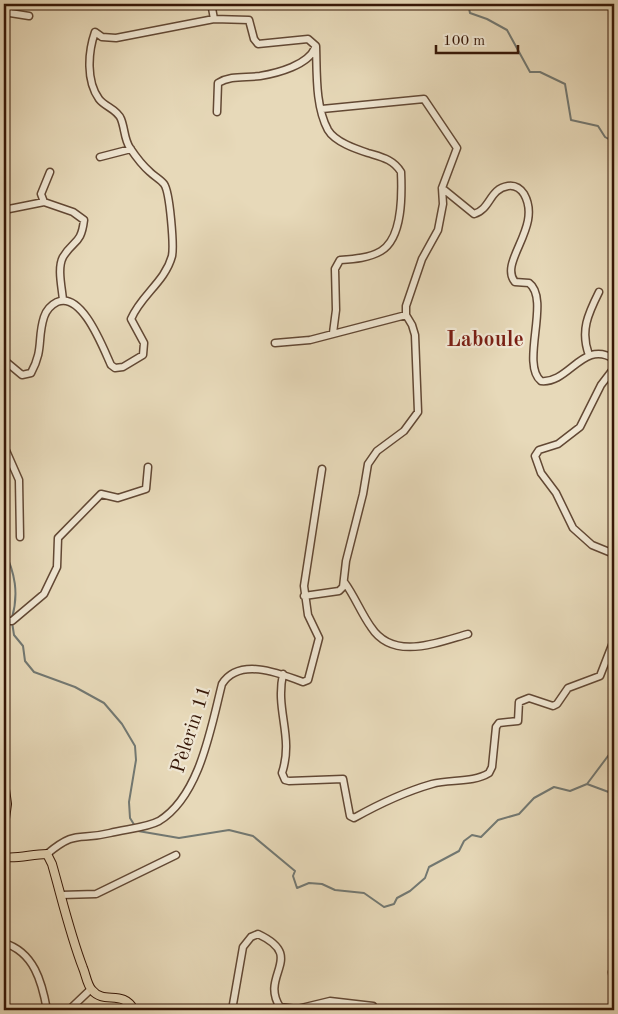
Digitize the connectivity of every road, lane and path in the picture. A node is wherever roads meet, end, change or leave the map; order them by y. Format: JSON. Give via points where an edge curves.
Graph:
{"nodes":[{"id":1,"x":7,"y":4,"type":"edge"},
{"id":2,"x":214,"y":4,"type":"edge"},
{"id":3,"x":29,"y":16,"type":"dead end"},
{"id":4,"x":214,"y":19,"type":"junction"},
{"id":5,"x":316,"y":46,"type":"junction"},
{"id":6,"x":322,"y":109,"type":"junction"},
{"id":7,"x":217,"y":112,"type":"dead end"},
{"id":8,"x":131,"y":149,"type":"junction"},
{"id":9,"x":100,"y":157,"type":"dead end"},
{"id":10,"x":50,"y":172,"type":"dead end"},
{"id":11,"x":442,"y":188,"type":"junction"},
{"id":12,"x":44,"y":202,"type":"junction"},
{"id":13,"x":4,"y":210,"type":"edge"},
{"id":14,"x":599,"y":292,"type":"dead end"},
{"id":15,"x":63,"y":300,"type":"junction"},
{"id":16,"x":406,"y":315,"type":"junction"},
{"id":17,"x":333,"y":333,"type":"junction"},
{"id":18,"x":274,"y":343,"type":"dead end"},
{"id":19,"x":589,"y":355,"type":"junction"},
{"id":20,"x":4,"y":360,"type":"edge"},
{"id":21,"x":614,"y":360,"type":"edge"},
{"id":22,"x":614,"y":368,"type":"edge"},
{"id":23,"x":4,"y":446,"type":"edge"},
{"id":24,"x":148,"y":467,"type":"dead end"},
{"id":25,"x":322,"y":469,"type":"dead end"},
{"id":26,"x":20,"y":537,"type":"dead end"},
{"id":27,"x":614,"y":554,"type":"edge"},
{"id":28,"x":345,"y":583,"type":"junction"},
{"id":29,"x":304,"y":596,"type":"junction"},
{"id":30,"x":4,"y":621,"type":"edge"},
{"id":31,"x":468,"y":634,"type":"dead end"},
{"id":32,"x":614,"y":640,"type":"edge"},
{"id":33,"x":283,"y":674,"type":"junction"},
{"id":34,"x":4,"y":703,"type":"edge"},
{"id":35,"x":4,"y":725,"type":"edge"},
{"id":36,"x":4,"y":782,"type":"edge"},
{"id":37,"x":4,"y":826,"type":"edge"},
{"id":38,"x":47,"y":854,"type":"junction"},
{"id":39,"x":176,"y":854,"type":"dead end"},
{"id":40,"x":4,"y":858,"type":"edge"},
{"id":41,"x":61,"y":895,"type":"junction"},
{"id":42,"x":4,"y":942,"type":"edge"},
{"id":43,"x":612,"y":972,"type":"dead end"},
{"id":44,"x":614,"y":986,"type":"edge"},
{"id":45,"x":91,"y":989,"type":"junction"},
{"id":46,"x":297,"y":1009,"type":"edge"},
{"id":47,"x":47,"y":1010,"type":"edge"},
{"id":48,"x":69,"y":1010,"type":"edge"},
{"id":49,"x":134,"y":1010,"type":"edge"},
{"id":50,"x":232,"y":1010,"type":"edge"},
{"id":51,"x":374,"y":1010,"type":"edge"}],
"edges":[{"from":1,"to":3,"type":"street","via":[[10,13]]},
{"from":2,"to":4,"type":"street"},
{"from":4,"to":5,"type":"street","via":[[249,20],[258,44],[308,39]]},
{"from":4,"to":8,"type":"street","via":[[116,38],[102,37],[95,32],[89,64],[93,85],[100,100],[121,119],[124,136]]},
{"from":5,"to":6,"type":"street"},
{"from":5,"to":7,"type":"street","via":[[312,54],[286,69],[261,76],[226,78],[218,84]]},
{"from":6,"to":11,"type":"street","via":[[424,99],[458,148]]},
{"from":6,"to":17,"type":"street","via":[[328,130],[336,138],[362,151],[387,158],[397,166],[401,172],[402,188],[398,227],[383,250],[368,257],[340,260],[335,269]]},
{"from":8,"to":9,"type":"street"},
{"from":8,"to":15,"type":"street","via":[[144,167],[164,184],[173,237],[172,255],[165,276],[136,307],[131,319],[145,352],[119,368],[111,365],[85,315]]},
{"from":10,"to":12,"type":"street","via":[[41,194]]},
{"from":11,"to":16,"type":"street","via":[[443,204],[438,230],[422,258]]},
{"from":11,"to":19,"type":"street","via":[[474,214],[486,208],[492,195],[501,188],[514,186],[522,192],[528,205],[529,220],[514,256],[512,276],[515,282],[529,283],[534,291],[537,328],[533,372],[540,381],[554,380]]},
{"from":12,"to":13,"type":"street"},
{"from":12,"to":15,"type":"street","via":[[73,212],[84,220],[81,238],[63,257]]},
{"from":14,"to":19,"type":"street","via":[[587,315],[584,331]]},
{"from":15,"to":20,"type":"street","via":[[55,303],[44,317],[40,357],[30,373],[22,375]]},
{"from":16,"to":17,"type":"street"},
{"from":16,"to":28,"type":"street","via":[[415,335],[418,412],[404,432],[377,451],[368,464],[346,561]]},
{"from":17,"to":18,"type":"street","via":[[310,340]]},
{"from":19,"to":21,"type":"street","via":[[602,354]]},
{"from":22,"to":27,"type":"street","via":[[601,385],[580,427],[558,444],[535,453],[537,463],[573,528],[592,545]]},
{"from":23,"to":26,"type":"street","via":[[19,480]]},
{"from":24,"to":30,"type":"street","via":[[146,489],[118,498],[101,494],[65,529],[58,538],[57,567],[44,594],[12,621]]},
{"from":25,"to":29,"type":"street"},
{"from":28,"to":29,"type":"street","via":[[339,591]]},
{"from":28,"to":31,"type":"street","via":[[370,626],[384,642],[422,647]]},
{"from":29,"to":33,"type":"street","name":"Pèlerin 11","via":[[308,615],[319,638],[308,680],[303,682]]},
{"from":32,"to":33,"type":"street","via":[[600,676],[568,688],[553,706],[539,699],[519,702],[518,721],[499,723],[489,773],[405,792],[354,818],[350,816],[343,779],[285,780],[282,773],[287,747],[279,692]]},
{"from":33,"to":38,"type":"street","name":"Pèlerin 11","via":[[244,670],[226,677],[194,778],[168,814],[157,822],[141,826],[69,838]]},
{"from":34,"to":35,"type":"main road"},
{"from":36,"to":37,"type":"main road","via":[[7,804]]},
{"from":38,"to":40,"type":"main road"},
{"from":38,"to":41,"type":"main road"},
{"from":39,"to":41,"type":"street","via":[[96,894]]},
{"from":41,"to":45,"type":"main road","via":[[73,942]]},
{"from":42,"to":47,"type":"street","via":[[18,947],[29,960],[38,975]]},
{"from":43,"to":44,"type":"street"},
{"from":45,"to":48,"type":"street"},
{"from":45,"to":49,"type":"main road","via":[[99,996],[125,1000]]},
{"from":46,"to":50,"type":"street","via":[[280,1006],[274,997],[273,985],[282,964],[281,953],[268,938],[258,934],[243,947]]},
{"from":46,"to":51,"type":"street","via":[[330,1001],[373,1006]]}]}
